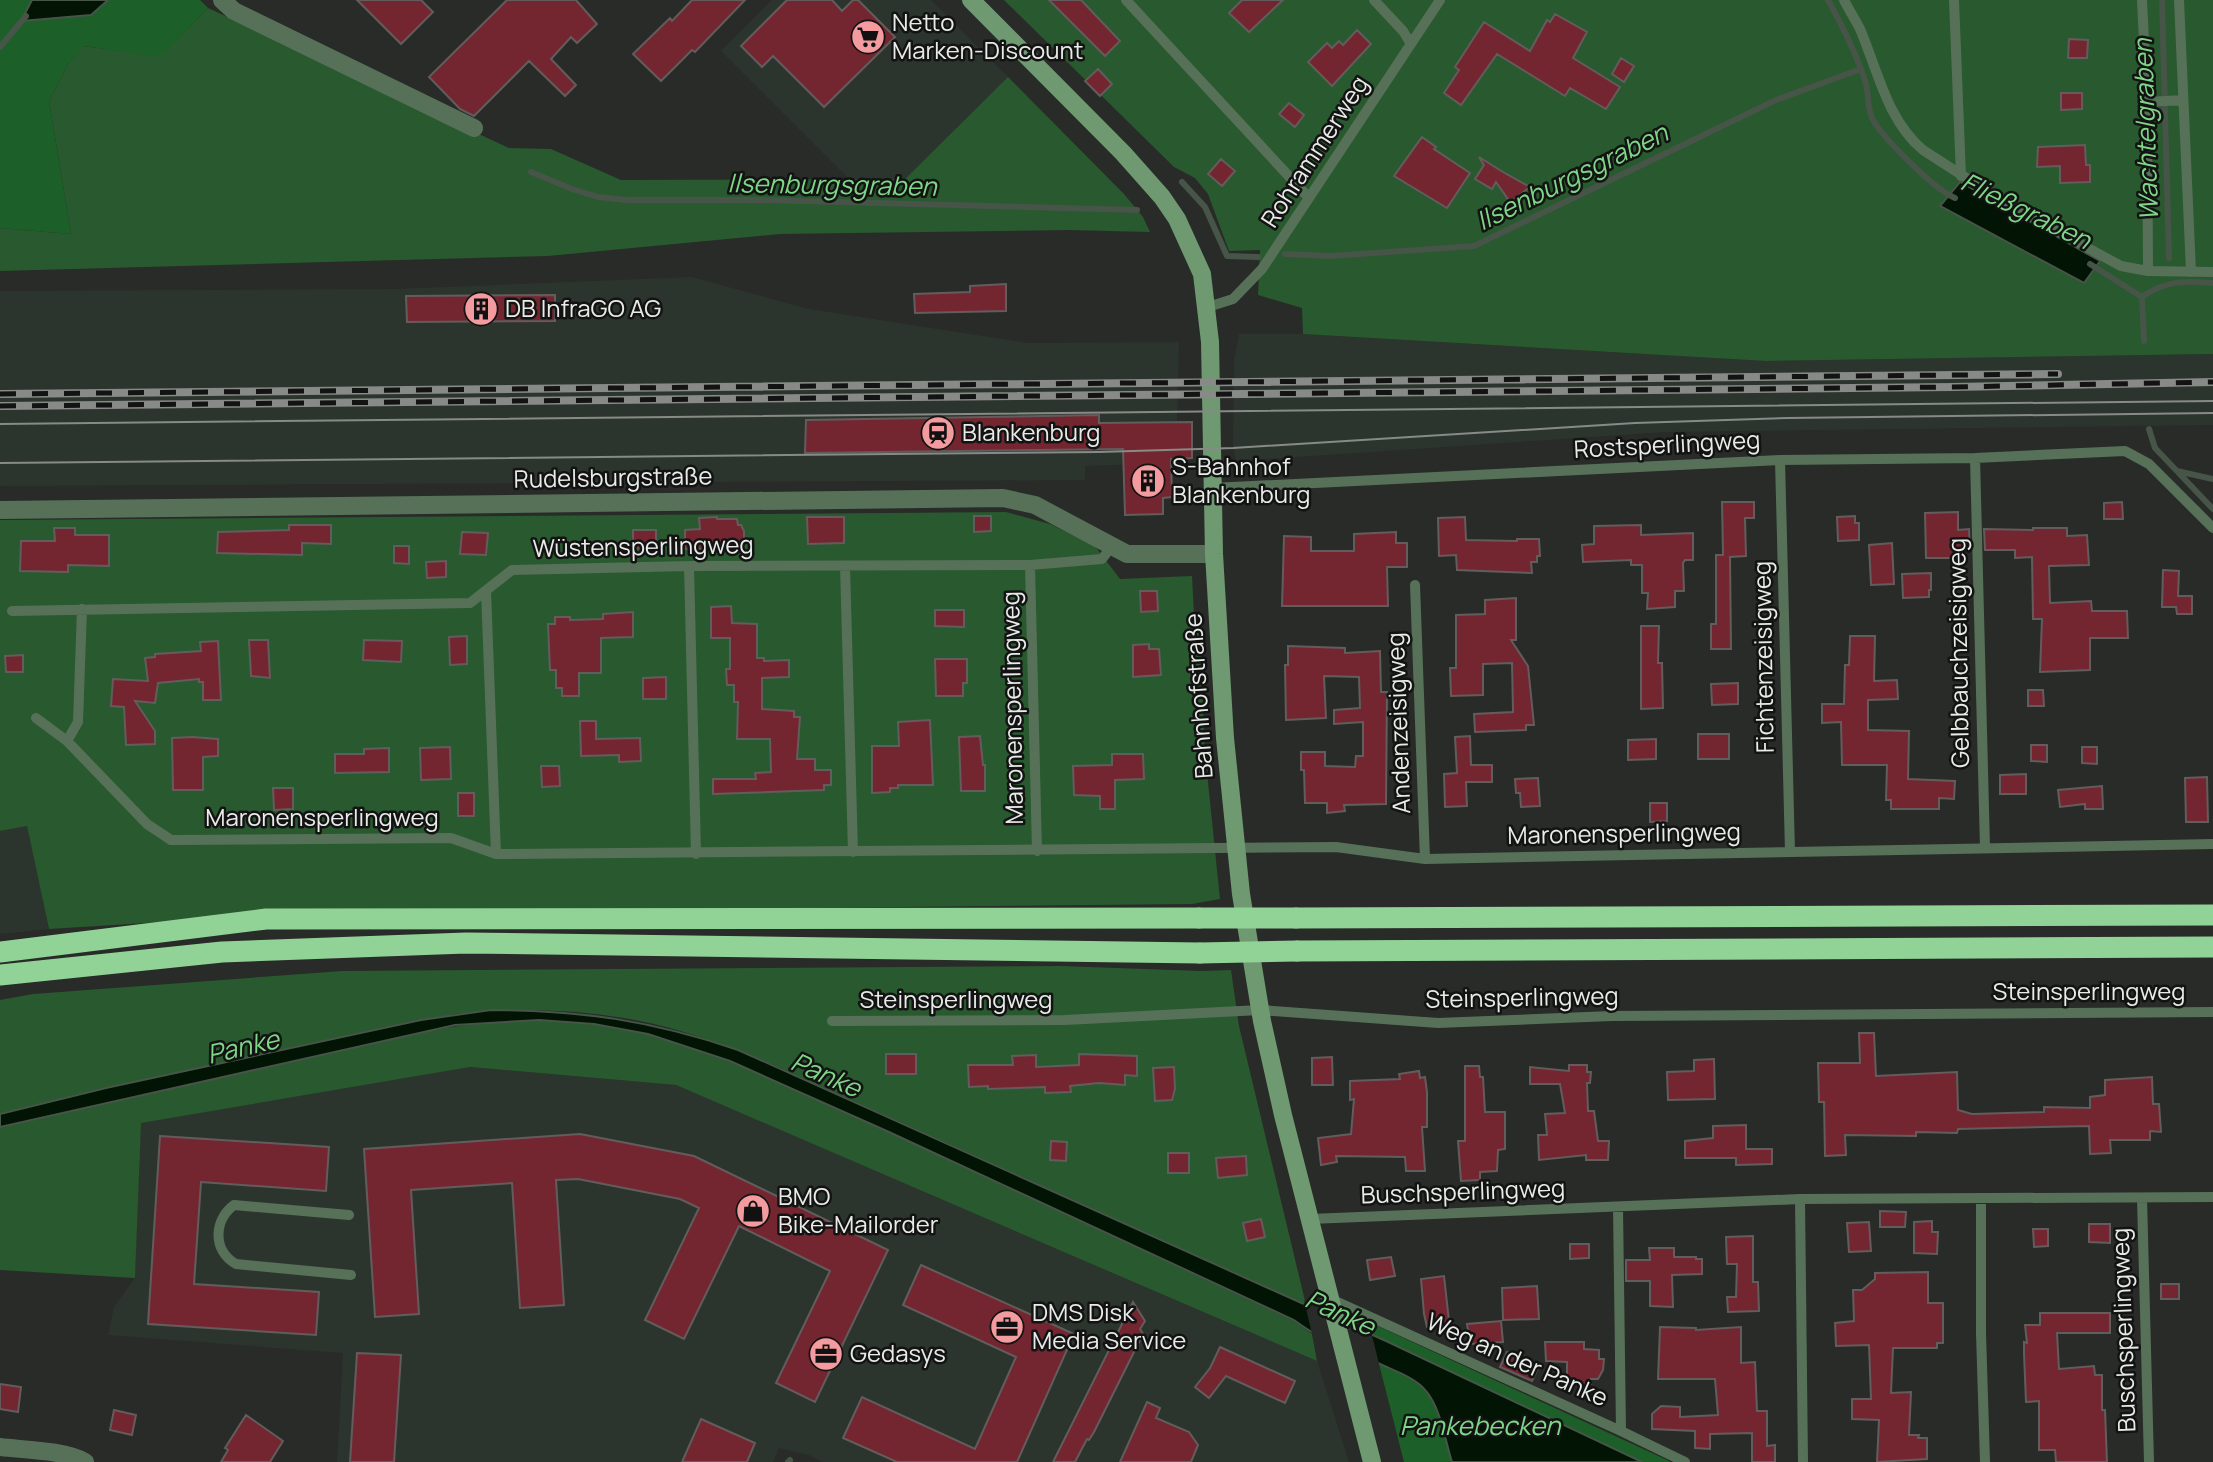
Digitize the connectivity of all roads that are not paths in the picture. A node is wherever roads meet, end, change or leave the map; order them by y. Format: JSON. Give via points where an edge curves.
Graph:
{"nodes":[{"id":1,"x":222,"y":0,"type":"edge"},
{"id":2,"x":971,"y":0,"type":"edge"},
{"id":3,"x":1126,"y":0,"type":"edge"},
{"id":4,"x":1374,"y":0,"type":"edge"},
{"id":5,"x":1440,"y":0,"type":"edge"},
{"id":6,"x":1844,"y":0,"type":"edge"},
{"id":7,"x":1954,"y":0,"type":"edge"},
{"id":8,"x":2142,"y":0,"type":"edge"},
{"id":9,"x":2179,"y":0,"type":"edge"},
{"id":10,"x":1411,"y":44,"type":"junction"},
{"id":11,"x":2183,"y":100,"type":"junction"},
{"id":12,"x":2152,"y":102,"type":"junction"},
{"id":13,"x":474,"y":128,"type":"dead end"},
{"id":14,"x":1961,"y":176,"type":"junction"},
{"id":15,"x":1309,"y":198,"type":"junction"},
{"id":16,"x":2148,"y":271,"type":"junction"},
{"id":17,"x":2191,"y":272,"type":"junction"},
{"id":18,"x":2213,"y":272,"type":"edge"},
{"id":19,"x":1208,"y":307,"type":"junction"},
{"id":20,"x":1975,"y":458,"type":"junction"},
{"id":21,"x":1780,"y":460,"type":"junction"},
{"id":22,"x":1212,"y":488,"type":"junction"},
{"id":23,"x":0,"y":510,"type":"edge"},
{"id":24,"x":2213,"y":528,"type":"edge"},
{"id":25,"x":1112,"y":547,"type":"junction"},
{"id":26,"x":1214,"y":554,"type":"junction"},
{"id":27,"x":1030,"y":565,"type":"junction"},
{"id":28,"x":689,"y":566,"type":"junction"},
{"id":29,"x":845,"y":566,"type":"junction"},
{"id":30,"x":1415,"y":586,"type":"dead end"},
{"id":31,"x":486,"y":591,"type":"junction"},
{"id":32,"x":82,"y":609,"type":"junction"},
{"id":33,"x":12,"y":611,"type":"dead end"},
{"id":34,"x":36,"y":718,"type":"dead end"},
{"id":35,"x":66,"y":741,"type":"junction"},
{"id":36,"x":2213,"y":845,"type":"edge"},
{"id":37,"x":1984,"y":848,"type":"junction"},
{"id":38,"x":1235,"y":849,"type":"junction"},
{"id":39,"x":1037,"y":851,"type":"junction"},
{"id":40,"x":853,"y":852,"type":"junction"},
{"id":41,"x":1790,"y":852,"type":"junction"},
{"id":42,"x":496,"y":854,"type":"junction"},
{"id":43,"x":696,"y":854,"type":"junction"},
{"id":44,"x":1425,"y":859,"type":"junction"},
{"id":45,"x":2213,"y":915,"type":"edge"},
{"id":46,"x":2213,"y":947,"type":"edge"},
{"id":47,"x":0,"y":952,"type":"edge"},
{"id":48,"x":0,"y":975,"type":"edge"},
{"id":49,"x":1260,"y":1010,"type":"junction"},
{"id":50,"x":2213,"y":1012,"type":"edge"},
{"id":51,"x":832,"y":1021,"type":"dead end"},
{"id":52,"x":2213,"y":1197,"type":"edge"},
{"id":53,"x":2142,"y":1198,"type":"junction"},
{"id":54,"x":1800,"y":1199,"type":"junction"},
{"id":55,"x":1981,"y":1199,"type":"junction"},
{"id":56,"x":1618,"y":1207,"type":"junction"},
{"id":57,"x":349,"y":1215,"type":"dead end"},
{"id":58,"x":1310,"y":1219,"type":"junction"},
{"id":59,"x":351,"y":1275,"type":"dead end"},
{"id":60,"x":1332,"y":1302,"type":"junction"},
{"id":61,"x":1621,"y":1431,"type":"junction"},
{"id":62,"x":0,"y":1447,"type":"edge"},
{"id":63,"x":85,"y":1462,"type":"edge"},
{"id":64,"x":1372,"y":1462,"type":"edge"},
{"id":65,"x":1685,"y":1462,"type":"edge"},
{"id":66,"x":1803,"y":1462,"type":"edge"},
{"id":67,"x":1985,"y":1462,"type":"edge"},
{"id":68,"x":2149,"y":1462,"type":"edge"}],
"edges":[{"from":1,"to":13,"type":"street"},
{"from":2,"to":19,"type":"main road","name":"Bahnhofstraße","via":[[1162,197],[1202,274]]},
{"from":3,"to":15,"type":"lane"},
{"from":4,"to":10,"type":"lane"},
{"from":5,"to":10,"type":"lane","name":"Rohrammerweg"},
{"from":6,"to":14,"type":"lane","via":[[1905,132]]},
{"from":7,"to":14,"type":"lane"},
{"from":8,"to":12,"type":"lane"},
{"from":9,"to":11,"type":"lane"},
{"from":10,"to":15,"type":"lane","name":"Rohrammerweg"},
{"from":11,"to":12,"type":"lane"},
{"from":11,"to":17,"type":"lane"},
{"from":12,"to":16,"type":"lane"},
{"from":14,"to":16,"type":"lane","via":[[2103,258]]},
{"from":15,"to":19,"type":"lane","name":"Rohrammerweg","via":[[1262,269],[1233,299]]},
{"from":16,"to":17,"type":"lane"},
{"from":17,"to":18,"type":"lane"},
{"from":19,"to":22,"type":"main road","name":"Bahnhofstraße"},
{"from":20,"to":21,"type":"lane","name":"Rostsperlingweg"},
{"from":20,"to":24,"type":"lane","name":"Rostsperlingweg","via":[[2125,451],[2149,464]]},
{"from":20,"to":37,"type":"lane","name":"Gelbbauchzeisigweg"},
{"from":21,"to":22,"type":"lane","name":"Rostsperlingweg"},
{"from":21,"to":41,"type":"lane","name":"Fichtenzeisigweg"},
{"from":22,"to":26,"type":"main road","name":"Bahnhofstraße"},
{"from":23,"to":25,"type":"street","name":"Rudelsburgstraße","via":[[1003,498],[1035,505]]},
{"from":25,"to":26,"type":"street","name":"Rudelsburgstraße","via":[[1127,554]]},
{"from":25,"to":27,"type":"lane","name":"Wüstensperlingweg","via":[[1102,559]]},
{"from":26,"to":38,"type":"main road","name":"Bahnhofstraße"},
{"from":27,"to":29,"type":"lane","name":"Wüstensperlingweg"},
{"from":27,"to":39,"type":"lane","name":"Maronensperlingweg"},
{"from":28,"to":29,"type":"lane","name":"Wüstensperlingweg"},
{"from":28,"to":31,"type":"lane","name":"Wüstensperlingweg","via":[[512,570]]},
{"from":28,"to":43,"type":"lane"},
{"from":29,"to":40,"type":"lane"},
{"from":30,"to":44,"type":"lane","name":"Andenzeisigweg"},
{"from":31,"to":32,"type":"lane","name":"Wüstensperlingweg","via":[[470,603]]},
{"from":31,"to":42,"type":"lane"},
{"from":32,"to":33,"type":"lane","name":"Wüstensperlingweg"},
{"from":32,"to":35,"type":"lane","via":[[78,722]]},
{"from":34,"to":35,"type":"lane","name":"Maronensperlingweg"},
{"from":35,"to":42,"type":"lane","name":"Maronensperlingweg","via":[[148,824],[171,840],[450,838]]},
{"from":36,"to":37,"type":"lane","name":"Maronensperlingweg"},
{"from":37,"to":41,"type":"lane","name":"Maronensperlingweg"},
{"from":38,"to":39,"type":"lane","name":"Maronensperlingweg"},
{"from":38,"to":44,"type":"lane","name":"Maronensperlingweg","via":[[1336,847]]},
{"from":38,"to":49,"type":"main road","name":"Bahnhofstraße"},
{"from":39,"to":40,"type":"lane","name":"Maronensperlingweg"},
{"from":40,"to":43,"type":"lane","name":"Maronensperlingweg"},
{"from":41,"to":44,"type":"lane","name":"Maronensperlingweg"},
{"from":42,"to":43,"type":"lane","name":"Maronensperlingweg"},
{"from":45,"to":47,"type":"highway","bridge":true,"via":[[267,919]]},
{"from":46,"to":48,"type":"highway","bridge":true,"via":[[1200,953],[466,943],[222,952]]},
{"from":49,"to":50,"type":"lane","name":"Steinsperlingweg","via":[[1438,1023],[1612,1016]]},
{"from":49,"to":51,"type":"lane","name":"Steinsperlingweg","via":[[1065,1020]]},
{"from":49,"to":58,"type":"main road","name":"Bahnhofstraße"},
{"from":52,"to":53,"type":"lane","name":"Buschsperlingweg"},
{"from":53,"to":55,"type":"lane","name":"Buschsperlingweg"},
{"from":53,"to":68,"type":"lane","name":"Buschsperlingweg"},
{"from":54,"to":55,"type":"lane","name":"Buschsperlingweg"},
{"from":54,"to":56,"type":"lane","name":"Buschsperlingweg"},
{"from":54,"to":66,"type":"lane"},
{"from":55,"to":67,"type":"lane"},
{"from":56,"to":58,"type":"lane","name":"Buschsperlingweg"},
{"from":56,"to":61,"type":"lane"},
{"from":57,"to":59,"type":"lane","via":[[234,1205],[220,1220],[218,1230],[219,1244],[236,1264]]},
{"from":58,"to":60,"type":"main road","name":"Bahnhofstraße"},
{"from":60,"to":61,"type":"lane","name":"Weg an der Panke"},
{"from":60,"to":64,"type":"main road","name":"Bahnhofstraße"},
{"from":61,"to":65,"type":"lane","name":"Weg an der Panke"},
{"from":62,"to":63,"type":"street"}]}
